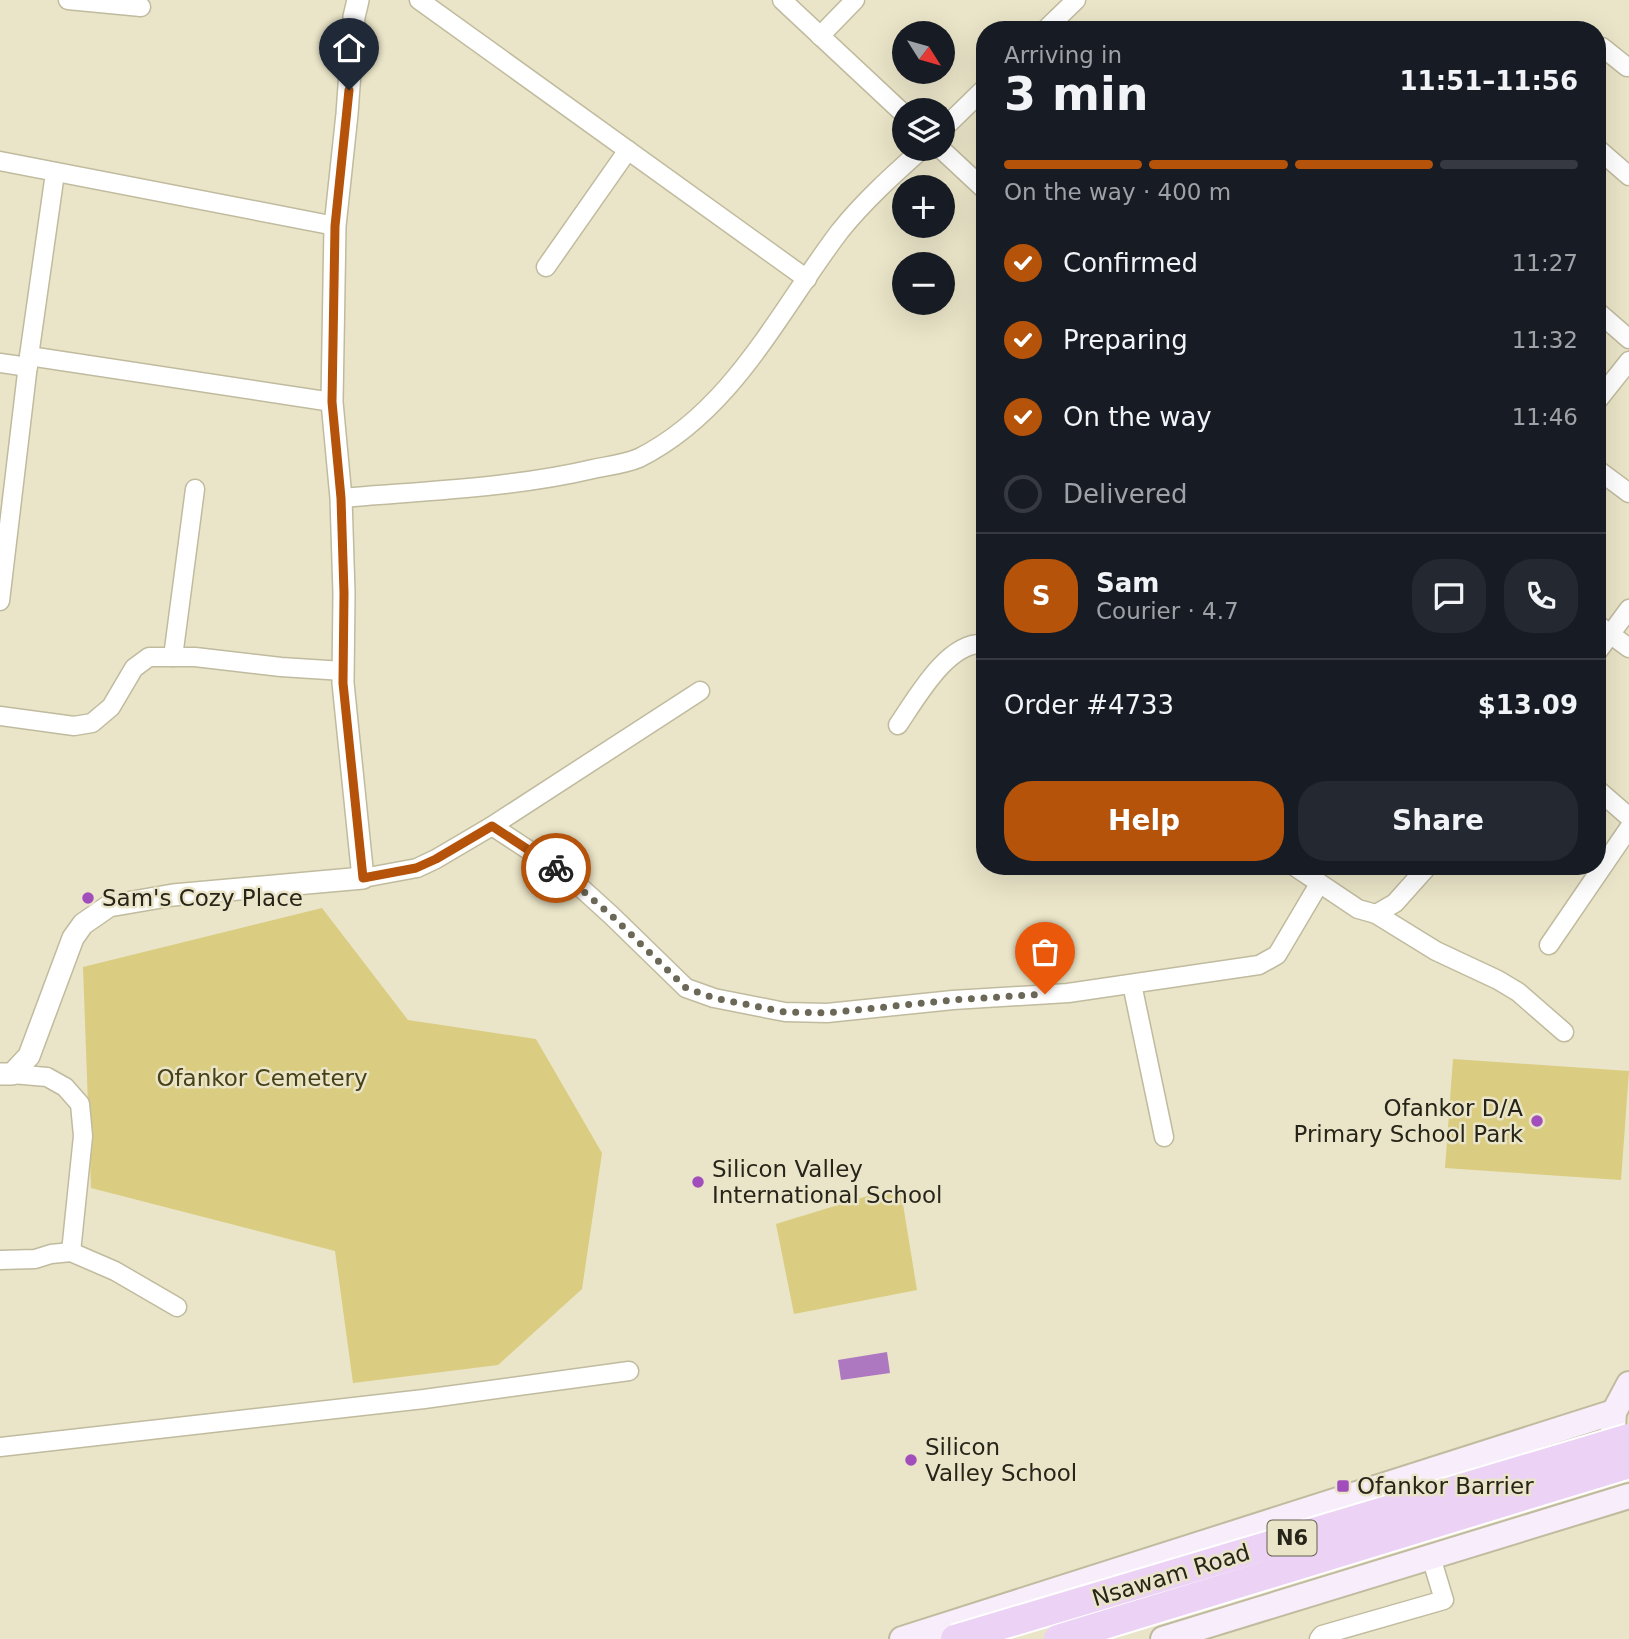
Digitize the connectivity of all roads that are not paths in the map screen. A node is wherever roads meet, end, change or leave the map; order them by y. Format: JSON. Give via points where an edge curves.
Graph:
{"nodes":[{"id":1,"x":68,"y":0,"type":"edge"},
{"id":2,"x":358,"y":0,"type":"edge"},
{"id":3,"x":419,"y":0,"type":"edge"},
{"id":4,"x":782,"y":0,"type":"edge"},
{"id":5,"x":855,"y":0,"type":"edge"},
{"id":6,"x":1076,"y":0,"type":"edge"},
{"id":7,"x":141,"y":7,"type":"dead end"},
{"id":8,"x":1054,"y":21,"type":"edge"},
{"id":9,"x":820,"y":36,"type":"junction"},
{"id":10,"x":1606,"y":50,"type":"edge"},
{"id":11,"x":1627,"y":67,"type":"dead end"},
{"id":12,"x":976,"y":97,"type":"edge"},
{"id":13,"x":892,"y":103,"type":"edge"},
{"id":14,"x":955,"y":117,"type":"edge"},
{"id":15,"x":628,"y":150,"type":"junction"},
{"id":16,"x":1606,"y":156,"type":"edge"},
{"id":17,"x":0,"y":161,"type":"edge"},
{"id":18,"x":908,"y":161,"type":"edge"},
{"id":19,"x":954,"y":161,"type":"edge"},
{"id":20,"x":55,"y":173,"type":"junction"},
{"id":21,"x":1629,"y":176,"type":"edge"},
{"id":22,"x":976,"y":182,"type":"edge"},
{"id":23,"x":335,"y":226,"type":"junction"},
{"id":24,"x":546,"y":267,"type":"dead end"},
{"id":25,"x":807,"y":279,"type":"junction"},
{"id":26,"x":1606,"y":319,"type":"edge"},
{"id":27,"x":1629,"y":339,"type":"edge"},
{"id":28,"x":1629,"y":361,"type":"edge"},
{"id":29,"x":29,"y":362,"type":"junction"},
{"id":30,"x":0,"y":363,"type":"edge"},
{"id":31,"x":1606,"y":390,"type":"edge"},
{"id":32,"x":332,"y":402,"type":"junction"},
{"id":33,"x":1606,"y":476,"type":"edge"},
{"id":34,"x":195,"y":489,"type":"dead end"},
{"id":35,"x":1629,"y":493,"type":"edge"},
{"id":36,"x":341,"y":498,"type":"junction"},
{"id":37,"x":4,"y":542,"type":"edge"},
{"id":38,"x":0,"y":601,"type":"edge"},
{"id":39,"x":1629,"y":609,"type":"edge"},
{"id":40,"x":1606,"y":628,"type":"edge"},
{"id":41,"x":1606,"y":631,"type":"edge"},
{"id":42,"x":976,"y":643,"type":"edge"},
{"id":43,"x":1629,"y":648,"type":"edge"},
{"id":44,"x":173,"y":657,"type":"junction"},
{"id":45,"x":343,"y":671,"type":"junction"},
{"id":46,"x":699,"y":691,"type":"dead end"},
{"id":47,"x":1,"y":718,"type":"edge"},
{"id":48,"x":898,"y":725,"type":"dead end"},
{"id":49,"x":1606,"y":797,"type":"edge"},
{"id":50,"x":1629,"y":817,"type":"edge"},
{"id":51,"x":492,"y":826,"type":"junction"},
{"id":52,"x":1629,"y":828,"type":"edge"},
{"id":53,"x":1606,"y":862,"type":"edge"},
{"id":54,"x":1306,"y":875,"type":"edge"},
{"id":55,"x":1419,"y":875,"type":"edge"},
{"id":56,"x":1597,"y":875,"type":"edge"},
{"id":57,"x":363,"y":878,"type":"junction"},
{"id":58,"x":1319,"y":884,"type":"junction"},
{"id":59,"x":1376,"y":914,"type":"junction"},
{"id":60,"x":1549,"y":945,"type":"dead end"},
{"id":61,"x":1132,"y":984,"type":"junction"},
{"id":62,"x":1564,"y":1032,"type":"dead end"},
{"id":63,"x":6,"y":1074,"type":"edge"},
{"id":64,"x":1164,"y":1137,"type":"dead end"},
{"id":65,"x":71,"y":1252,"type":"junction"},
{"id":66,"x":0,"y":1260,"type":"edge"},
{"id":67,"x":177,"y":1307,"type":"dead end"},
{"id":68,"x":629,"y":1371,"type":"dead end"},
{"id":69,"x":1629,"y":1384,"type":"edge"},
{"id":70,"x":1614,"y":1412,"type":"junction"},
{"id":71,"x":1629,"y":1438,"type":"edge"},
{"id":72,"x":0,"y":1447,"type":"edge"},
{"id":73,"x":1629,"y":1464,"type":"edge"},
{"id":74,"x":1629,"y":1481,"type":"edge"},
{"id":75,"x":1629,"y":1496,"type":"edge"},
{"id":76,"x":1431,"y":1557,"type":"junction"},
{"id":77,"x":902,"y":1639,"type":"edge"},
{"id":78,"x":955,"y":1639,"type":"edge"},
{"id":79,"x":1058,"y":1639,"type":"edge"},
{"id":80,"x":1163,"y":1639,"type":"edge"},
{"id":81,"x":1319,"y":1639,"type":"edge"}],
"edges":[{"from":1,"to":7,"type":"street"},
{"from":2,"to":23,"type":"street"},
{"from":3,"to":15,"type":"street"},
{"from":4,"to":9,"type":"street"},
{"from":5,"to":9,"type":"street"},
{"from":6,"to":8,"type":"street"},
{"from":9,"to":13,"type":"street"},
{"from":10,"to":11,"type":"street"},
{"from":12,"to":14,"type":"street"},
{"from":15,"to":24,"type":"street"},
{"from":15,"to":25,"type":"street"},
{"from":16,"to":21,"type":"street"},
{"from":17,"to":20,"type":"street"},
{"from":18,"to":25,"type":"street","via":[[842,229]]},
{"from":19,"to":22,"type":"street"},
{"from":20,"to":23,"type":"street"},
{"from":20,"to":29,"type":"street"},
{"from":23,"to":32,"type":"street"},
{"from":25,"to":36,"type":"street","via":[[768,338],[704,413],[637,459],[565,476]]},
{"from":26,"to":27,"type":"street"},
{"from":28,"to":31,"type":"street"},
{"from":29,"to":30,"type":"street"},
{"from":29,"to":32,"type":"street"},
{"from":29,"to":37,"type":"street"},
{"from":32,"to":36,"type":"street"},
{"from":33,"to":35,"type":"street"},
{"from":34,"to":44,"type":"street"},
{"from":36,"to":45,"type":"street"},
{"from":37,"to":38,"type":"street"},
{"from":39,"to":40,"type":"street"},
{"from":41,"to":43,"type":"street"},
{"from":42,"to":48,"type":"street","via":[[936,670]]},
{"from":44,"to":45,"type":"street"},
{"from":44,"to":47,"type":"street","via":[[149,657],[134,668],[111,708],[92,723],[74,726]]},
{"from":45,"to":57,"type":"street"},
{"from":46,"to":51,"type":"street"},
{"from":49,"to":50,"type":"street"},
{"from":51,"to":57,"type":"street","via":[[416,868]]},
{"from":51,"to":61,"type":"street","via":[[568,876],[686,988],[714,998],[785,1012],[827,1013]]},
{"from":52,"to":53,"type":"street"},
{"from":54,"to":58,"type":"street"},
{"from":55,"to":59,"type":"street","via":[[1395,903]]},
{"from":56,"to":60,"type":"street"},
{"from":57,"to":63,"type":"street","via":[[173,895],[109,906],[83,924],[73,938],[29,1056]]},
{"from":58,"to":59,"type":"street","via":[[1358,909]]},
{"from":58,"to":61,"type":"street","via":[[1277,955],[1259,965]]},
{"from":59,"to":62,"type":"street","via":[[1448,958],[1508,986]]},
{"from":61,"to":64,"type":"street"},
{"from":63,"to":65,"type":"street","via":[[47,1077],[65,1087],[80,1104],[83,1136]]},
{"from":65,"to":66,"type":"street"},
{"from":65,"to":67,"type":"street"},
{"from":68,"to":72,"type":"street"},
{"from":69,"to":70,"type":"main road"},
{"from":70,"to":74,"type":"main road","via":[[1612,1440]]},
{"from":70,"to":77,"type":"main road"},
{"from":71,"to":78,"type":"highway","name":"Nsawam Road","number":"N6","bridge":true},
{"from":73,"to":79,"type":"highway","name":"Nsawam Road","number":"N6","bridge":true},
{"from":75,"to":76,"type":"main road"},
{"from":76,"to":80,"type":"main road"},
{"from":76,"to":81,"type":"street","via":[[1444,1600]]}]}
